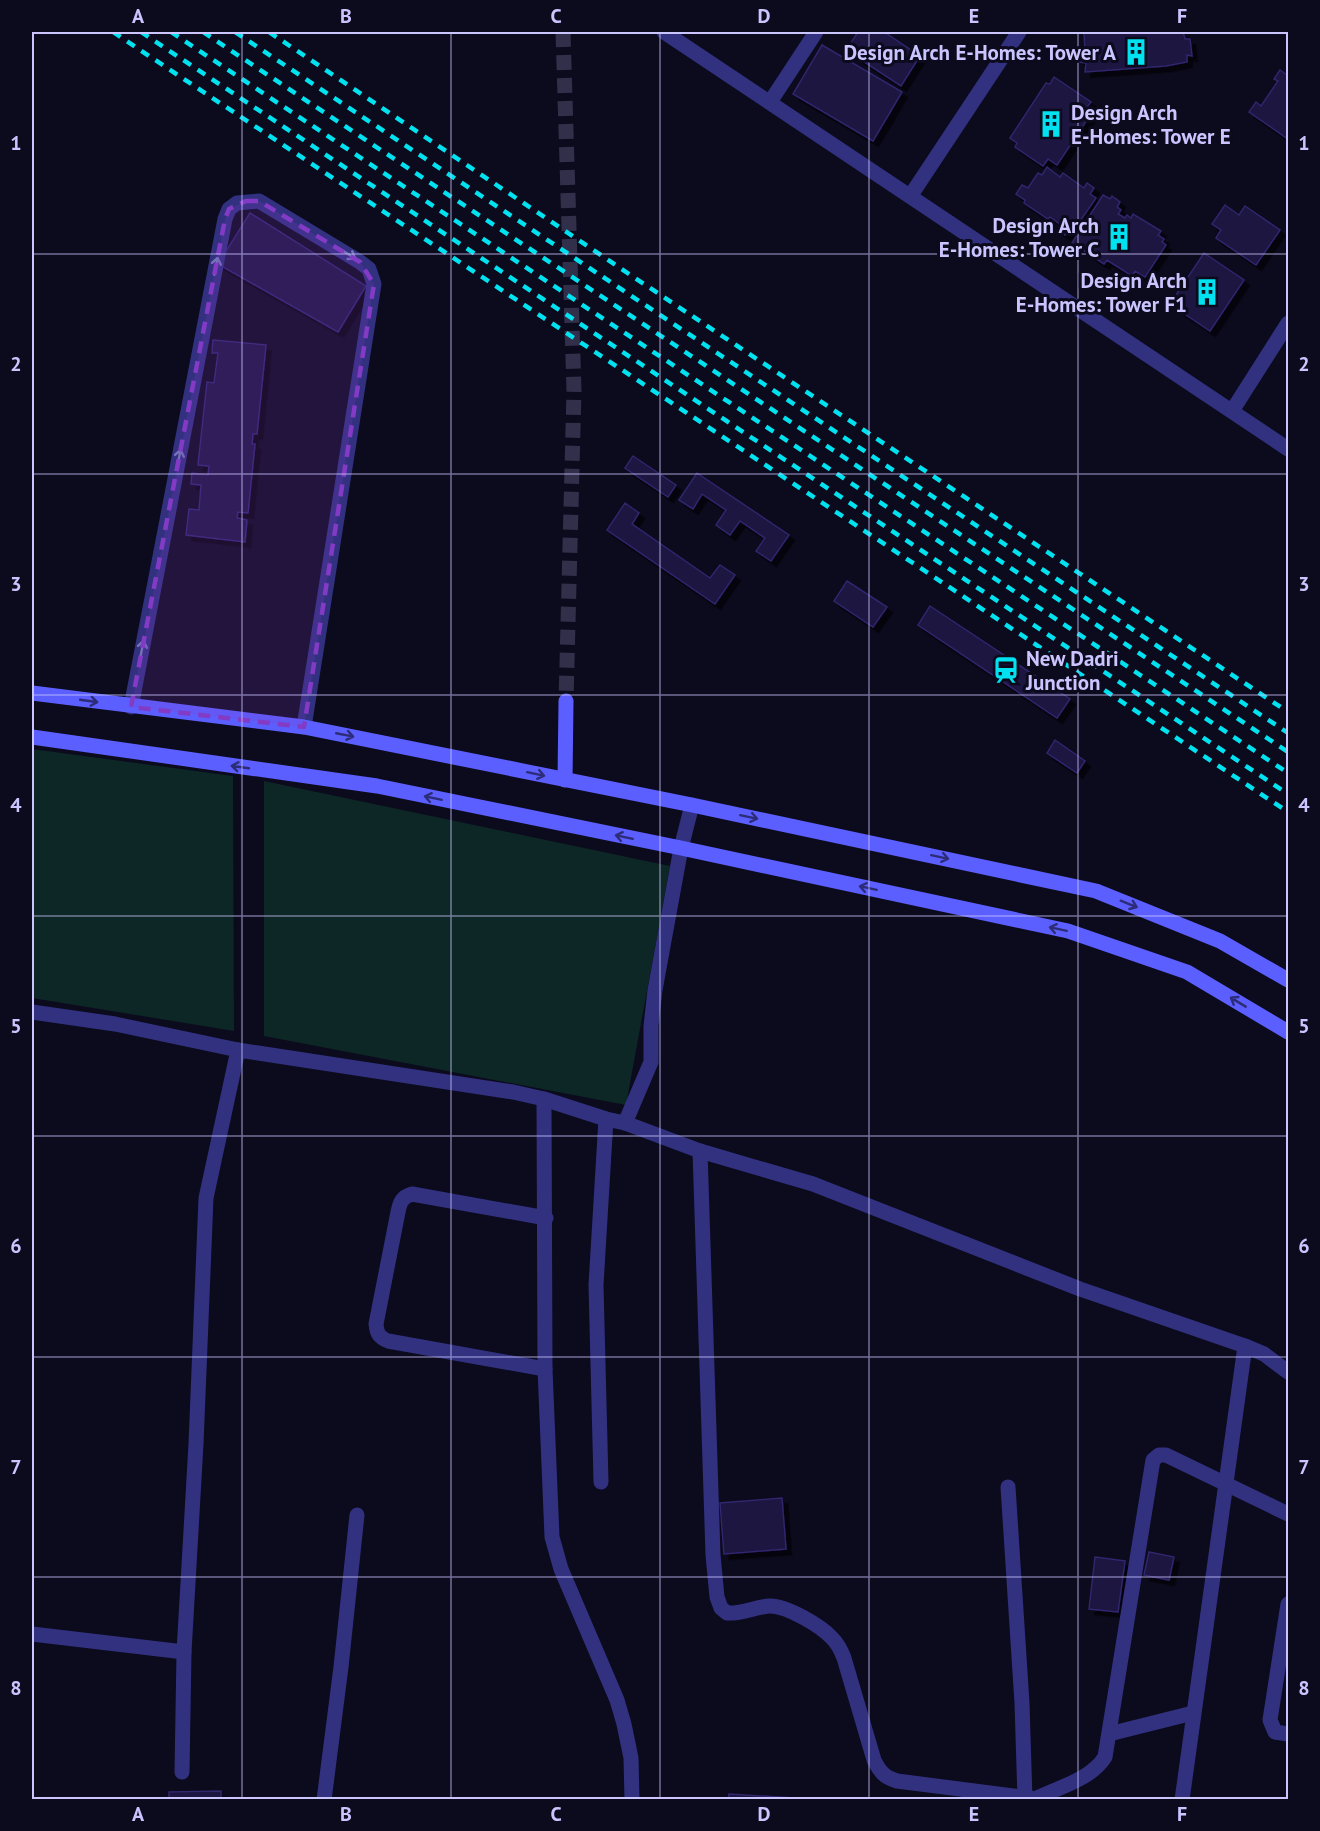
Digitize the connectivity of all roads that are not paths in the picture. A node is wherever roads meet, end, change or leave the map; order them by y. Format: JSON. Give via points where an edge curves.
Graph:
{"nodes":[{"id":1,"x":664,"y":32,"type":"edge"},
{"id":2,"x":816,"y":32,"type":"edge"},
{"id":3,"x":1019,"y":32,"type":"edge"},
{"id":4,"x":770,"y":102,"type":"junction"},
{"id":5,"x":911,"y":195,"type":"junction"},
{"id":6,"x":1288,"y":323,"type":"edge"},
{"id":7,"x":1232,"y":411,"type":"junction"},
{"id":8,"x":1288,"y":449,"type":"edge"},
{"id":9,"x":32,"y":693,"type":"edge"},
{"id":10,"x":566,"y":701,"type":"tunnel mouth"},
{"id":11,"x":131,"y":707,"type":"junction"},
{"id":12,"x":304,"y":728,"type":"junction"},
{"id":13,"x":32,"y":737,"type":"edge"},
{"id":14,"x":565,"y":780,"type":"junction"},
{"id":15,"x":692,"y":805,"type":"junction"},
{"id":16,"x":681,"y":848,"type":"junction"},
{"id":17,"x":1288,"y":980,"type":"edge"},
{"id":18,"x":32,"y":1012,"type":"edge"},
{"id":19,"x":1288,"y":1032,"type":"edge"},
{"id":20,"x":238,"y":1050,"type":"junction"},
{"id":21,"x":544,"y":1099,"type":"junction"},
{"id":22,"x":606,"y":1119,"type":"junction"},
{"id":23,"x":625,"y":1123,"type":"junction"},
{"id":24,"x":700,"y":1151,"type":"junction"},
{"id":25,"x":546,"y":1218,"type":"junction"},
{"id":26,"x":1245,"y":1346,"type":"junction"},
{"id":27,"x":545,"y":1369,"type":"junction"},
{"id":28,"x":1288,"y":1372,"type":"edge"},
{"id":29,"x":601,"y":1482,"type":"dead end"},
{"id":30,"x":1225,"y":1485,"type":"junction"},
{"id":31,"x":1008,"y":1488,"type":"dead end"},
{"id":32,"x":1288,"y":1514,"type":"edge"},
{"id":33,"x":357,"y":1515,"type":"dead end"},
{"id":34,"x":1288,"y":1604,"type":"edge"},
{"id":35,"x":32,"y":1634,"type":"edge"},
{"id":36,"x":184,"y":1652,"type":"junction"},
{"id":37,"x":1192,"y":1713,"type":"junction"},
{"id":38,"x":1109,"y":1734,"type":"junction"},
{"id":39,"x":1288,"y":1734,"type":"edge"},
{"id":40,"x":182,"y":1772,"type":"dead end"},
{"id":41,"x":1033,"y":1798,"type":"edge"},
{"id":42,"x":324,"y":1800,"type":"edge"},
{"id":43,"x":632,"y":1800,"type":"edge"},
{"id":44,"x":1182,"y":1800,"type":"edge"}],
"edges":[{"from":1,"to":4,"type":"street"},
{"from":2,"to":4,"type":"street"},
{"from":3,"to":5,"type":"street"},
{"from":4,"to":5,"type":"street"},
{"from":5,"to":7,"type":"street"},
{"from":6,"to":7,"type":"street"},
{"from":7,"to":8,"type":"street"},
{"from":9,"to":11,"type":"street","one_way":true},
{"from":10,"to":14,"type":"street"},
{"from":11,"to":12,"type":"street"},
{"from":11,"to":12,"type":"street","one_way":true,"via":[[225,219],[229,208],[237,203],[259,201],[360,261],[369,269],[374,284]]},
{"from":12,"to":14,"type":"street","one_way":true},
{"from":16,"to":13,"type":"street","one_way":true,"via":[[377,786]]},
{"from":14,"to":15,"type":"street"},
{"from":15,"to":16,"type":"street"},
{"from":15,"to":17,"type":"street","one_way":true,"via":[[1096,891],[1220,941]]},
{"from":19,"to":16,"type":"street","one_way":true,"via":[[1187,972],[1068,931]]},
{"from":16,"to":23,"type":"street","via":[[656,990],[651,1062]]},
{"from":18,"to":20,"type":"street","via":[[115,1024]]},
{"from":20,"to":21,"type":"street"},
{"from":20,"to":36,"type":"street","via":[[206,1198]]},
{"from":21,"to":22,"type":"street"},
{"from":21,"to":25,"type":"street"},
{"from":22,"to":23,"type":"street"},
{"from":22,"to":29,"type":"street","via":[[596,1285]]},
{"from":23,"to":24,"type":"street"},
{"from":24,"to":26,"type":"street","via":[[813,1184],[1080,1289]]},
{"from":24,"to":41,"type":"street","via":[[710,1503],[715,1581],[721,1608],[727,1614],[735,1614],[778,1607],[831,1636],[844,1658],[874,1761],[886,1777]]},
{"from":25,"to":27,"type":"street"},
{"from":25,"to":27,"type":"street","via":[[412,1194],[405,1196],[398,1212],[376,1324],[376,1332],[388,1341]]},
{"from":26,"to":28,"type":"street"},
{"from":26,"to":30,"type":"street"},
{"from":27,"to":43,"type":"street","via":[[552,1537],[561,1569],[620,1708],[631,1758]]},
{"from":30,"to":32,"type":"street"},
{"from":30,"to":37,"type":"street"},
{"from":30,"to":38,"type":"street","via":[[1166,1455],[1153,1460]]},
{"from":31,"to":41,"type":"street","via":[[1022,1703]]},
{"from":33,"to":42,"type":"street"},
{"from":34,"to":39,"type":"street","via":[[1270,1720],[1275,1732]]},
{"from":35,"to":36,"type":"street"},
{"from":36,"to":40,"type":"street"},
{"from":37,"to":38,"type":"street"},
{"from":37,"to":44,"type":"street"},
{"from":38,"to":41,"type":"street","via":[[1105,1756],[1095,1770]]}]}
